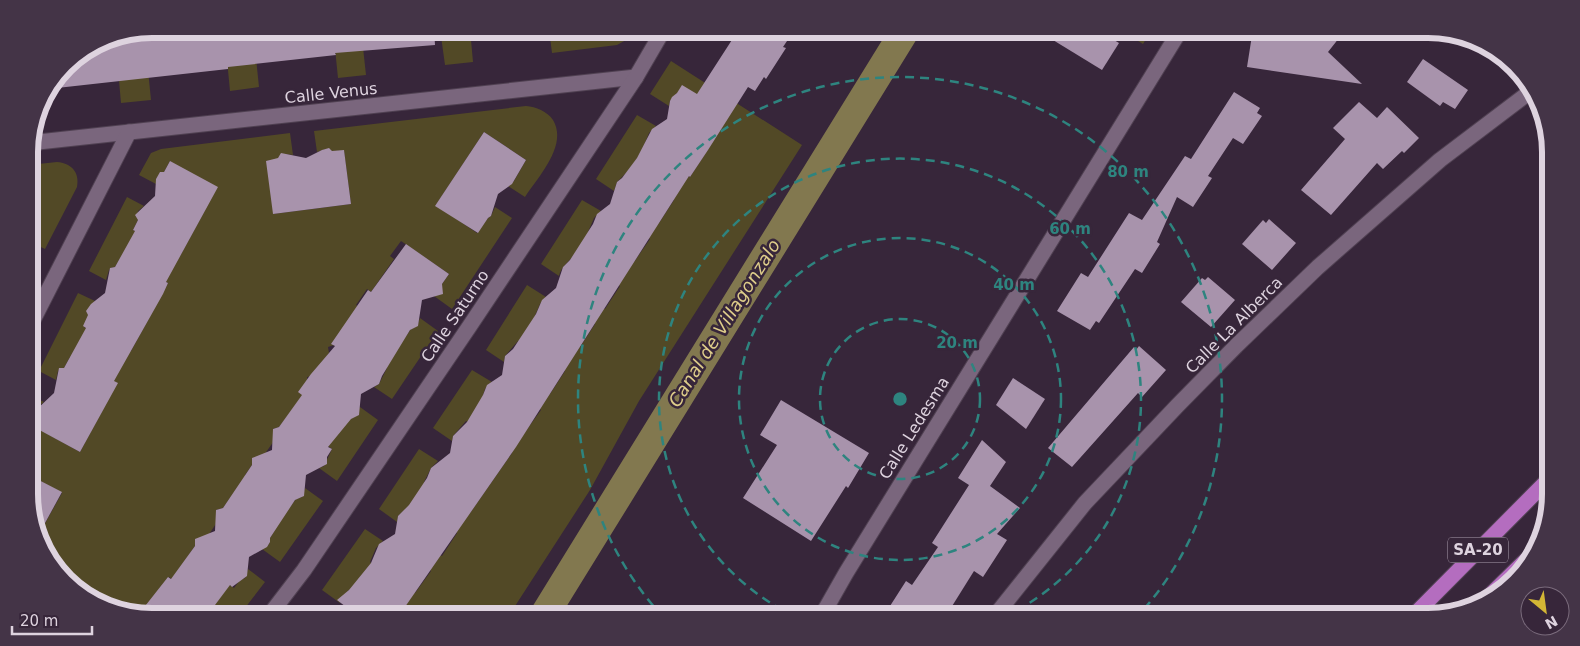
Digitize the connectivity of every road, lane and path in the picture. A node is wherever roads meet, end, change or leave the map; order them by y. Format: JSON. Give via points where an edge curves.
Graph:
{"nodes":[{"id":1,"x":659,"y":38,"type":"edge"},
{"id":2,"x":1175,"y":38,"type":"edge"},
{"id":3,"x":636,"y":77,"type":"junction"},
{"id":4,"x":1526,"y":94,"type":"edge"},
{"id":5,"x":129,"y":132,"type":"junction"},
{"id":6,"x":38,"y":142,"type":"edge"},
{"id":7,"x":38,"y":310,"type":"edge"},
{"id":8,"x":1542,"y":486,"type":"edge"},
{"id":9,"x":275,"y":608,"type":"edge"},
{"id":10,"x":826,"y":608,"type":"edge"},
{"id":11,"x":1001,"y":608,"type":"edge"},
{"id":12,"x":1421,"y":608,"type":"edge"}],
"edges":[{"from":1,"to":3,"type":"street","name":"Calle Saturno"},
{"from":2,"to":10,"type":"street","name":"Calle Ledesma"},
{"from":3,"to":5,"type":"street","name":"Calle Venus"},
{"from":3,"to":9,"type":"street","name":"Calle Saturno","via":[[414,409]]},
{"from":4,"to":11,"type":"street","name":"Calle La Alberca","via":[[1440,160],[1318,267],[1236,346],[1086,503]]},
{"from":5,"to":6,"type":"street","name":"Calle Venus"},
{"from":5,"to":7,"type":"street"},
{"from":8,"to":12,"type":"highway","number":"SA-20"}]}
